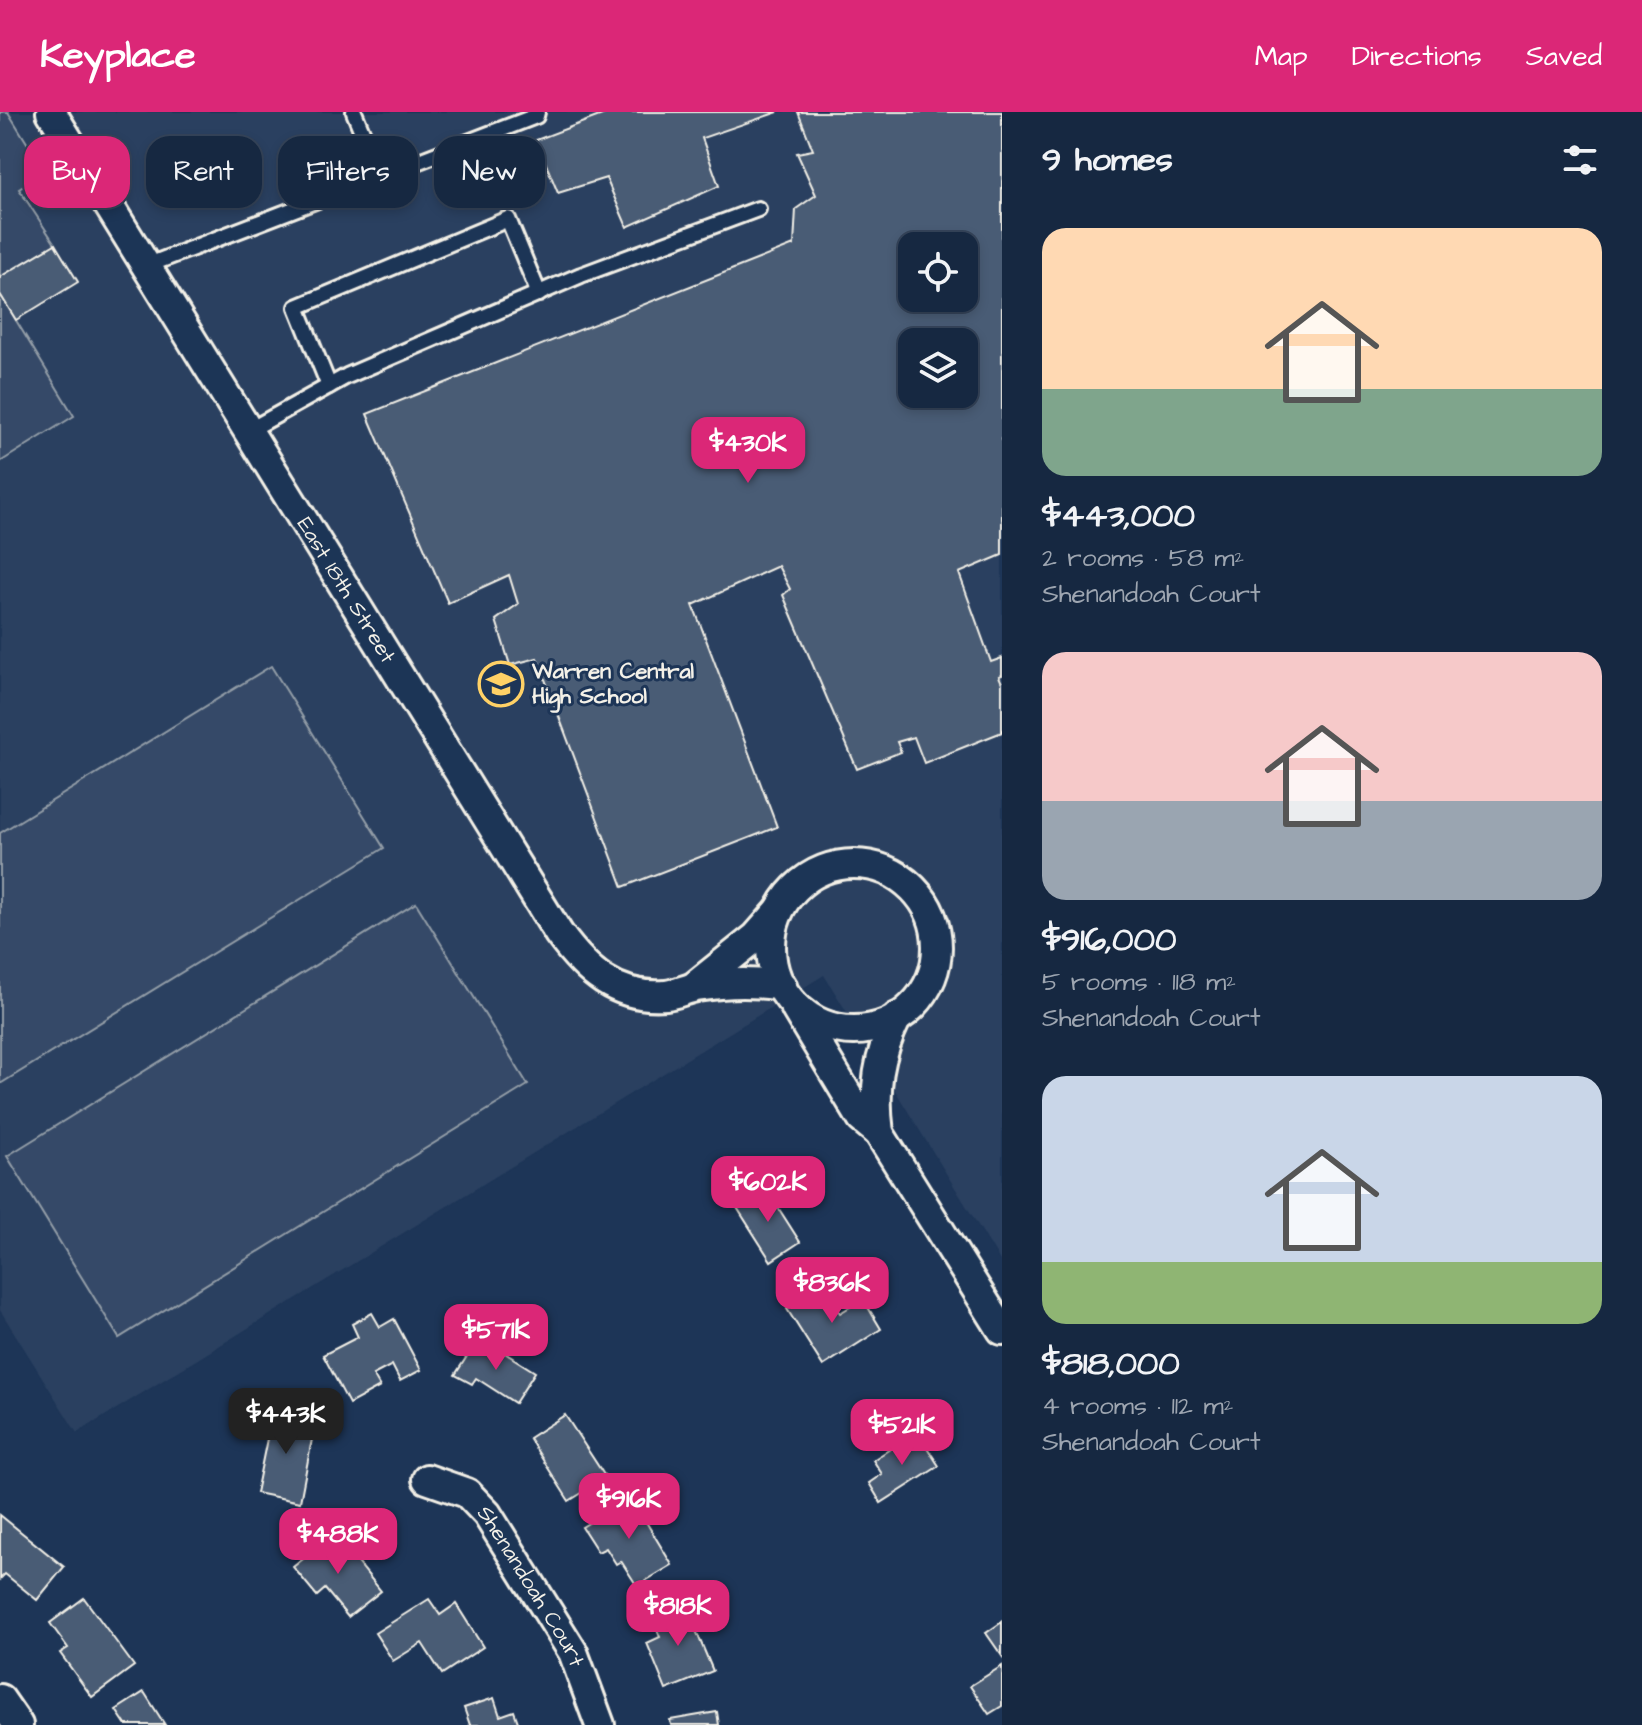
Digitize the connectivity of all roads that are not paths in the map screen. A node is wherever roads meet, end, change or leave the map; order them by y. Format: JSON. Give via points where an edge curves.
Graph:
{"nodes":[{"id":1,"x":51,"y":112,"type":"edge"},
{"id":2,"x":354,"y":112,"type":"edge"},
{"id":3,"x":537,"y":112,"type":"edge"},
{"id":4,"x":364,"y":136,"type":"edge"},
{"id":5,"x":418,"y":161,"type":"edge"},
{"id":6,"x":297,"y":208,"type":"edge"},
{"id":7,"x":758,"y":209,"type":"dead end"},
{"id":8,"x":146,"y":266,"type":"junction"},
{"id":9,"x":539,"y":294,"type":"junction"},
{"id":10,"x":329,"y":386,"type":"junction"},
{"id":11,"x":248,"y":431,"type":"junction"},
{"id":12,"x":779,"y":911,"type":"junction"},
{"id":13,"x":692,"y":988,"type":"junction"},
{"id":14,"x":788,"y":995,"type":"junction"},
{"id":15,"x":897,"y":1017,"type":"junction"},
{"id":16,"x":879,"y":1133,"type":"junction"},
{"id":17,"x":1002,"y":1330,"type":"edge"},
{"id":18,"x":427,"y":1479,"type":"dead end"},
{"id":19,"x":0,"y":1699,"type":"edge"},
{"id":20,"x":18,"y":1725,"type":"edge"},
{"id":21,"x":600,"y":1725,"type":"edge"}],
"edges":[{"from":1,"to":8,"type":"street","name":"East 18th Street"},
{"from":2,"to":4,"type":"lane"},
{"from":3,"to":5,"type":"lane"},
{"from":6,"to":8,"type":"lane"},
{"from":7,"to":9,"type":"lane"},
{"from":8,"to":11,"type":"street","name":"East 18th Street"},
{"from":9,"to":10,"type":"lane"},
{"from":9,"to":10,"type":"lane","via":[[508,219],[297,307]]},
{"from":10,"to":11,"type":"lane"},
{"from":11,"to":13,"type":"street","name":"East 18th Street","via":[[580,963],[609,984],[641,994],[667,995]]},
{"from":12,"to":13,"type":"street","via":[[746,946]]},
{"from":12,"to":14,"type":"street","via":[[772,956]]},
{"from":12,"to":15,"type":"street","via":[[792,892],[830,867],[877,867],[915,891],[937,935],[936,962],[927,987],[912,1008]]},
{"from":13,"to":14,"type":"street","name":"East 18th Street","via":[[759,982]]},
{"from":14,"to":15,"type":"street","via":[[814,1020],[839,1029],[865,1030]]},
{"from":14,"to":16,"type":"street","via":[[862,1119]]},
{"from":15,"to":16,"type":"street","via":[[883,1046],[876,1092]]},
{"from":16,"to":17,"type":"street"},
{"from":18,"to":21,"type":"street","name":"Shenandoah Court","via":[[467,1493],[487,1514],[573,1652]]},
{"from":19,"to":20,"type":"street"}]}
